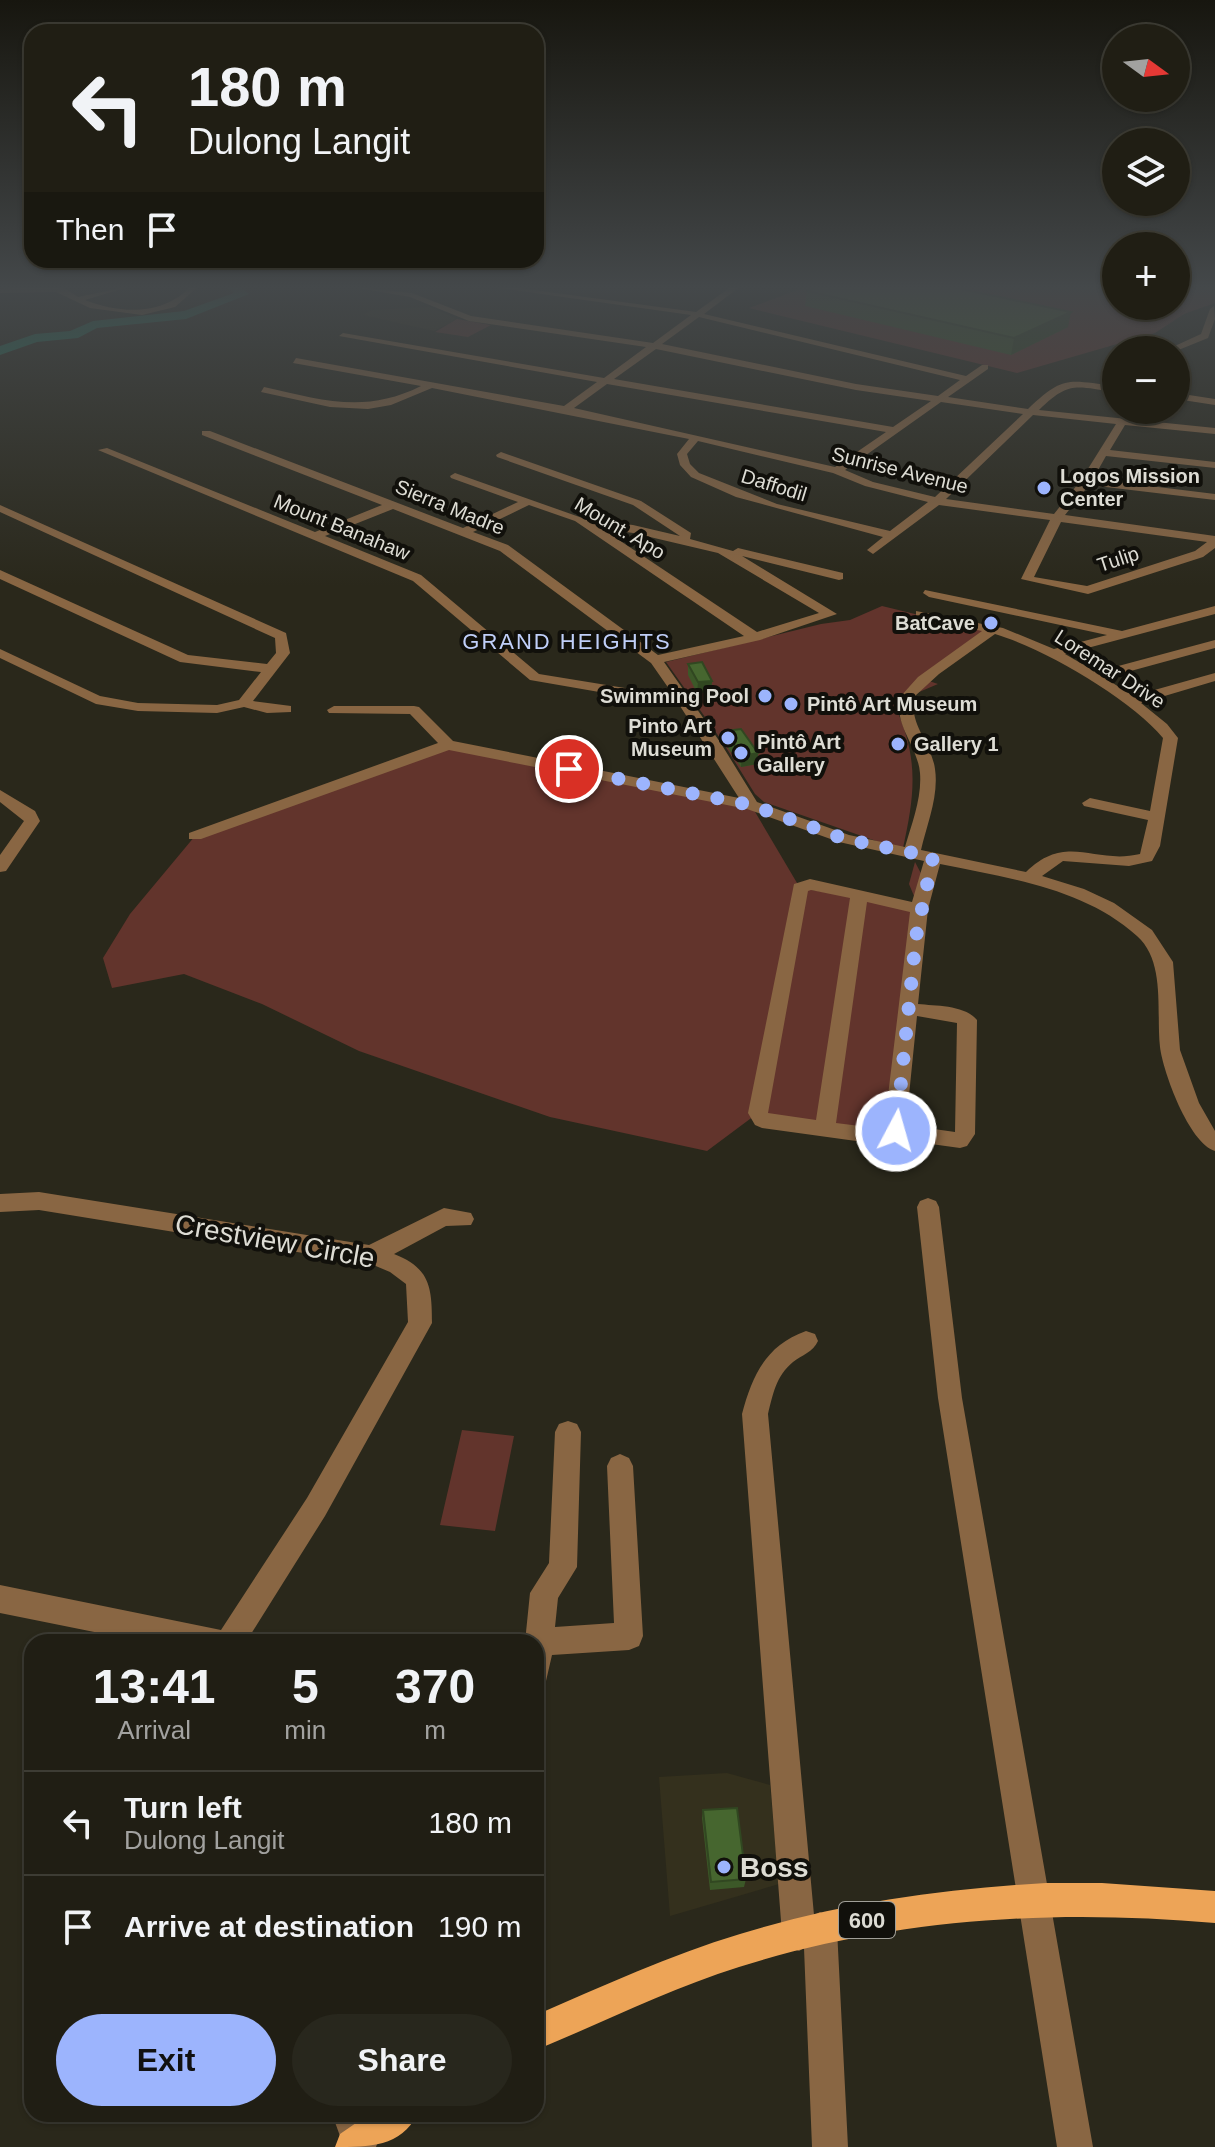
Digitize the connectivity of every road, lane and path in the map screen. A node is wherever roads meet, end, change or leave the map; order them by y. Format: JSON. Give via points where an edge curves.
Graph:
{"nodes":[{"id":1,"x":429,"y":386,"type":"edge"},
{"id":2,"x":438,"y":386,"type":"edge"},
{"id":3,"x":600,"y":386,"type":"edge"},
{"id":4,"x":631,"y":386,"type":"edge"},
{"id":5,"x":864,"y":386,"type":"edge"},
{"id":6,"x":956,"y":386,"type":"edge"},
{"id":7,"x":1062,"y":386,"type":"edge"},
{"id":8,"x":264,"y":390,"type":"dead end"},
{"id":9,"x":1190,"y":398,"type":"edge"},
{"id":10,"x":935,"y":400,"type":"junction"},
{"id":11,"x":1215,"y":402,"type":"edge"},
{"id":12,"x":566,"y":409,"type":"junction"},
{"id":13,"x":1029,"y":412,"type":"junction"},
{"id":14,"x":553,"y":418,"type":"dead end"},
{"id":15,"x":1102,"y":420,"type":"edge"},
{"id":16,"x":1121,"y":424,"type":"edge"},
{"id":17,"x":1143,"y":424,"type":"edge"},
{"id":18,"x":895,"y":430,"type":"junction"},
{"id":19,"x":1215,"y":431,"type":"edge"},
{"id":20,"x":206,"y":433,"type":"dead end"},
{"id":21,"x":696,"y":437,"type":"junction"},
{"id":22,"x":103,"y":450,"type":"dead end"},
{"id":23,"x":1104,"y":453,"type":"junction"},
{"id":24,"x":501,"y":455,"type":"dead end"},
{"id":25,"x":1215,"y":465,"type":"edge"},
{"id":26,"x":837,"y":471,"type":"junction"},
{"id":27,"x":455,"y":476,"type":"dead end"},
{"id":28,"x":1086,"y":481,"type":"junction"},
{"id":29,"x":1215,"y":497,"type":"edge"},
{"id":30,"x":529,"y":501,"type":"junction"},
{"id":31,"x":937,"y":501,"type":"junction"},
{"id":32,"x":395,"y":504,"type":"junction"},
{"id":33,"x":0,"y":508,"type":"edge"},
{"id":34,"x":1057,"y":518,"type":"junction"},
{"id":35,"x":585,"y":523,"type":"junction"},
{"id":36,"x":466,"y":531,"type":"junction"},
{"id":37,"x":891,"y":535,"type":"junction"},
{"id":38,"x":313,"y":537,"type":"junction"},
{"id":39,"x":1215,"y":541,"type":"edge"},
{"id":40,"x":697,"y":543,"type":"junction"},
{"id":41,"x":722,"y":550,"type":"junction"},
{"id":42,"x":873,"y":550,"type":"dead end"},
{"id":43,"x":0,"y":574,"type":"edge"},
{"id":44,"x":839,"y":576,"type":"dead end"},
{"id":45,"x":929,"y":593,"type":"dead end"},
{"id":46,"x":1215,"y":610,"type":"edge"},
{"id":47,"x":921,"y":614,"type":"dead end"},
{"id":48,"x":1195,"y":617,"type":"junction"},
{"id":49,"x":1215,"y":627,"type":"edge"},
{"id":50,"x":991,"y":631,"type":"junction"},
{"id":51,"x":1124,"y":636,"type":"junction"},
{"id":52,"x":755,"y":637,"type":"junction"},
{"id":53,"x":1215,"y":644,"type":"edge"},
{"id":54,"x":0,"y":653,"type":"edge"},
{"id":55,"x":1053,"y":653,"type":"junction"},
{"id":56,"x":656,"y":660,"type":"junction"},
{"id":57,"x":273,"y":669,"type":"junction"},
{"id":58,"x":1215,"y":677,"type":"edge"},
{"id":59,"x":1091,"y":678,"type":"junction"},
{"id":60,"x":685,"y":702,"type":"junction"},
{"id":61,"x":1129,"y":702,"type":"junction"},
{"id":62,"x":244,"y":703,"type":"junction"},
{"id":63,"x":286,"y":709,"type":"dead end"},
{"id":64,"x":334,"y":710,"type":"dead end"},
{"id":65,"x":448,"y":745,"type":"junction"},
{"id":66,"x":0,"y":795,"type":"edge"},
{"id":67,"x":1090,"y":803,"type":"dead end"},
{"id":68,"x":751,"y":805,"type":"junction"},
{"id":69,"x":1157,"y":817,"type":"junction"},
{"id":70,"x":195,"y":836,"type":"dead end"},
{"id":71,"x":912,"y":853,"type":"junction"},
{"id":72,"x":933,"y":857,"type":"junction"},
{"id":73,"x":0,"y":867,"type":"edge"},
{"id":74,"x":1030,"y":878,"type":"junction"},
{"id":75,"x":859,"y":895,"type":"junction"},
{"id":76,"x":919,"y":909,"type":"junction"},
{"id":77,"x":909,"y":1009,"type":"junction"},
{"id":78,"x":825,"y":1129,"type":"junction"},
{"id":79,"x":896,"y":1131,"type":"junction"},
{"id":80,"x":1215,"y":1143,"type":"edge"},
{"id":81,"x":0,"y":1203,"type":"edge"},
{"id":82,"x":928,"y":1207,"type":"dead end"},
{"id":83,"x":463,"y":1219,"type":"dead end"},
{"id":84,"x":371,"y":1255,"type":"junction"},
{"id":85,"x":806,"y":1341,"type":"dead end"},
{"id":86,"x":568,"y":1432,"type":"dead end"},
{"id":87,"x":620,"y":1466,"type":"dead end"},
{"id":88,"x":0,"y":1599,"type":"edge"},
{"id":89,"x":175,"y":1634,"type":"edge"},
{"id":90,"x":235,"y":1634,"type":"edge"},
{"id":91,"x":540,"y":1634,"type":"edge"},
{"id":92,"x":544,"y":1642,"type":"edge"},
{"id":93,"x":1033,"y":1898,"type":"junction"},
{"id":94,"x":1215,"y":1907,"type":"edge"},
{"id":95,"x":810,"y":1931,"type":"junction"},
{"id":96,"x":544,"y":2030,"type":"edge"},
{"id":97,"x":381,"y":2122,"type":"edge"},
{"id":98,"x":354,"y":2134,"type":"edge"},
{"id":99,"x":830,"y":2147,"type":"edge"},
{"id":100,"x":1075,"y":2147,"type":"edge"}],
"edges":[{"from":1,"to":8,"type":"street","via":[[405,400],[373,407],[347,407]]},
{"from":2,"to":12,"type":"street","name":"Sunrise Avenue"},
{"from":3,"to":12,"type":"street"},
{"from":4,"to":18,"type":"street"},
{"from":5,"to":10,"type":"street"},
{"from":6,"to":10,"type":"street"},
{"from":7,"to":13,"type":"street"},
{"from":9,"to":11,"type":"street"},
{"from":10,"to":13,"type":"street"},
{"from":10,"to":18,"type":"street"},
{"from":12,"to":14,"type":"street"},
{"from":12,"to":21,"type":"street","name":"Sunrise Avenue"},
{"from":13,"to":15,"type":"street"},
{"from":13,"to":31,"type":"street"},
{"from":16,"to":23,"type":"street"},
{"from":17,"to":19,"type":"street"},
{"from":18,"to":26,"type":"street"},
{"from":20,"to":32,"type":"street","name":"Sierra Madre"},
{"from":21,"to":26,"type":"street","name":"Sunrise Avenue"},
{"from":21,"to":37,"type":"street","name":"Daffodil","via":[[682,454],[695,475],[773,506]]},
{"from":22,"to":38,"type":"street","name":"Mount Banahaw"},
{"from":23,"to":25,"type":"street"},
{"from":23,"to":28,"type":"street"},
{"from":24,"to":40,"type":"street","via":[[637,503]]},
{"from":26,"to":31,"type":"street","name":"Sunrise Avenue"},
{"from":27,"to":30,"type":"street","name":"Mount. Apo"},
{"from":28,"to":29,"type":"street"},
{"from":28,"to":34,"type":"street"},
{"from":30,"to":35,"type":"street","name":"Mount. Apo"},
{"from":30,"to":36,"type":"street"},
{"from":31,"to":34,"type":"street","name":"Sunrise Avenue"},
{"from":31,"to":37,"type":"street"},
{"from":32,"to":36,"type":"street","name":"Sierra Madre"},
{"from":32,"to":38,"type":"street"},
{"from":33,"to":57,"type":"street","via":[[281,636],[283,653]]},
{"from":34,"to":39,"type":"street","name":"Sunrise Avenue"},
{"from":34,"to":39,"type":"street","name":"Tulip","via":[[1027,579],[1088,590],[1199,554]]},
{"from":35,"to":40,"type":"street"},
{"from":35,"to":52,"type":"street","name":"Mount. Apo"},
{"from":36,"to":56,"type":"street","name":"Sierra Madre","via":[[504,548]]},
{"from":37,"to":42,"type":"street"},
{"from":38,"to":60,"type":"street","name":"Mount Banahaw","via":[[417,578],[535,677]]},
{"from":40,"to":41,"type":"street"},
{"from":41,"to":44,"type":"street"},
{"from":41,"to":52,"type":"street","via":[[829,616]]},
{"from":43,"to":57,"type":"street","via":[[185,659]]},
{"from":45,"to":51,"type":"street"},
{"from":46,"to":48,"type":"street"},
{"from":47,"to":50,"type":"street","name":"Loremar Drive"},
{"from":48,"to":49,"type":"street"},
{"from":48,"to":51,"type":"street"},
{"from":50,"to":55,"type":"street","name":"Loremar Drive"},
{"from":50,"to":71,"type":"street","via":[[906,698],[927,763]]},
{"from":51,"to":55,"type":"street"},
{"from":52,"to":56,"type":"street"},
{"from":53,"to":59,"type":"street"},
{"from":54,"to":62,"type":"street","via":[[106,702],[217,709]]},
{"from":55,"to":59,"type":"street","name":"Loremar Drive"},
{"from":56,"to":60,"type":"street","name":"Sierra Madre"},
{"from":57,"to":62,"type":"street"},
{"from":58,"to":61,"type":"street"},
{"from":59,"to":61,"type":"street","name":"Loremar Drive"},
{"from":60,"to":68,"type":"street","name":"Sierra Madre"},
{"from":61,"to":69,"type":"street","name":"Loremar Drive","via":[[1171,738]]},
{"from":62,"to":63,"type":"street"},
{"from":64,"to":65,"type":"street","via":[[414,710]]},
{"from":65,"to":68,"type":"street"},
{"from":65,"to":70,"type":"street"},
{"from":66,"to":73,"type":"street","via":[[32,821]]},
{"from":67,"to":69,"type":"street"},
{"from":68,"to":71,"type":"street","via":[[845,839]]},
{"from":69,"to":74,"type":"street","name":"Loremar Drive","via":[[1146,857],[1126,862],[1064,855],[1042,863]]},
{"from":71,"to":72,"type":"street"},
{"from":72,"to":74,"type":"street"},
{"from":72,"to":76,"type":"street"},
{"from":74,"to":80,"type":"street","via":[[1108,907],[1131,921],[1154,946],[1164,962],[1170,1050],[1199,1123]]},
{"from":75,"to":76,"type":"street"},
{"from":75,"to":78,"type":"street"},
{"from":75,"to":78,"type":"street","via":[[810,884],[800,888],[758,1113],[767,1122]]},
{"from":76,"to":77,"type":"street"},
{"from":77,"to":79,"type":"street"},
{"from":77,"to":79,"type":"street","via":[[967,1020],[965,1134],[955,1140]]},
{"from":78,"to":79,"type":"street","via":[[885,1137]]},
{"from":81,"to":84,"type":"street","name":"Crestview Circle","via":[[39,1201]]},
{"from":82,"to":93,"type":"street","via":[[950,1398]]},
{"from":83,"to":84,"type":"street","via":[[444,1217]]},
{"from":84,"to":90,"type":"street","name":"Crestview Circle","via":[[411,1271],[421,1289],[420,1323],[316,1507]]},
{"from":85,"to":95,"type":"street","via":[[779,1357],[763,1382],[755,1414]]},
{"from":86,"to":91,"type":"street","via":[[563,1567],[544,1593]]},
{"from":87,"to":92,"type":"street","via":[[629,1636]]},
{"from":88,"to":89,"type":"street"},
{"from":93,"to":94,"type":"main road","number":"600","via":[[1143,1899]]},
{"from":93,"to":95,"type":"main road","number":"600","via":[[925,1909]]},
{"from":93,"to":100,"type":"street"},
{"from":95,"to":96,"type":"main road","number":"600","via":[[677,1973]]},
{"from":95,"to":99,"type":"street"},
{"from":97,"to":98,"type":"main road"}]}
